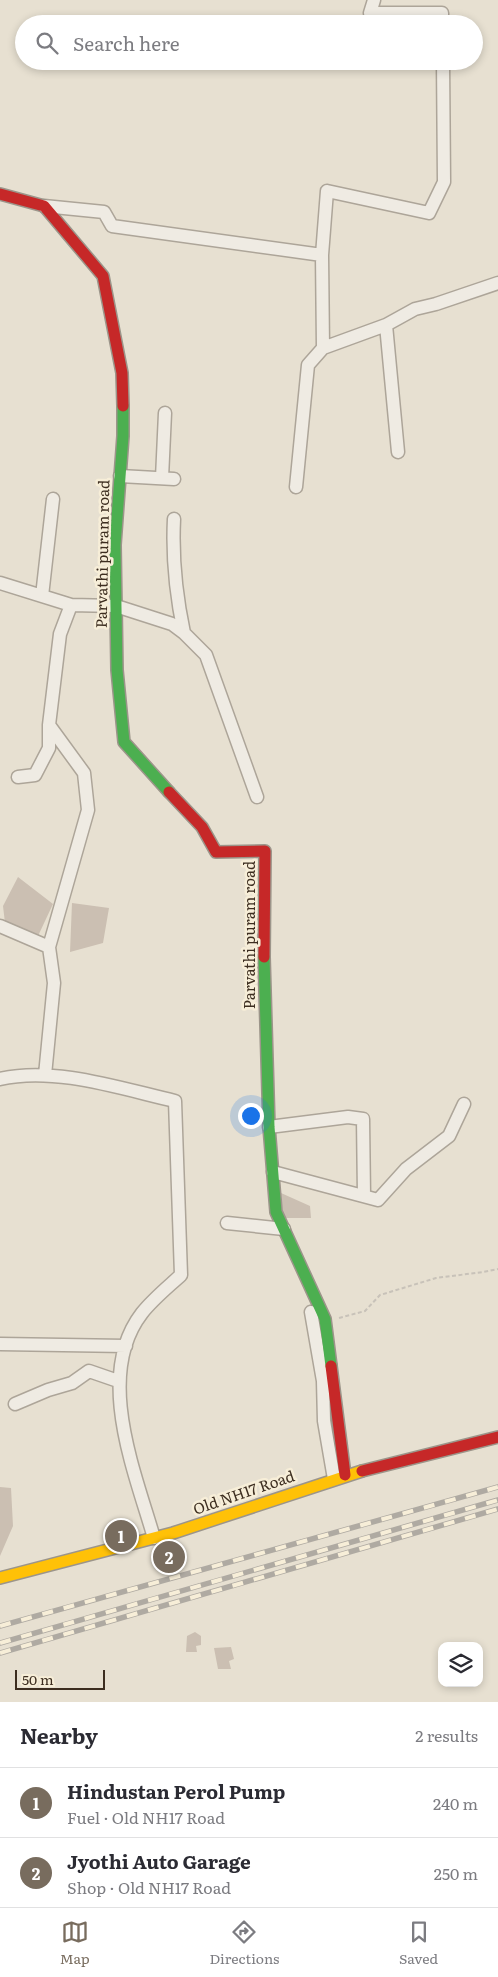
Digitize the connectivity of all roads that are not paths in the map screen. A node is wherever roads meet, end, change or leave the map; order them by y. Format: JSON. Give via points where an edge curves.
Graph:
{"nodes":[{"id":1,"x":374,"y":0,"type":"edge"},
{"id":2,"x":442,"y":15,"type":"edge"},
{"id":3,"x":442,"y":70,"type":"edge"},
{"id":4,"x":0,"y":194,"type":"edge"},
{"id":5,"x":44,"y":206,"type":"junction"},
{"id":6,"x":322,"y":255,"type":"junction"},
{"id":7,"x":498,"y":283,"type":"edge"},
{"id":8,"x":386,"y":325,"type":"junction"},
{"id":9,"x":323,"y":348,"type":"junction"},
{"id":10,"x":165,"y":413,"type":"dead end"},
{"id":11,"x":398,"y":452,"type":"dead end"},
{"id":12,"x":120,"y":476,"type":"junction"},
{"id":13,"x":296,"y":487,"type":"dead end"},
{"id":14,"x":53,"y":499,"type":"dead end"},
{"id":15,"x":174,"y":519,"type":"dead end"},
{"id":16,"x":0,"y":583,"type":"edge"},
{"id":17,"x":42,"y":596,"type":"junction"},
{"id":18,"x":71,"y":605,"type":"junction"},
{"id":19,"x":116,"y":606,"type":"junction"},
{"id":20,"x":184,"y":633,"type":"junction"},
{"id":21,"x":49,"y":724,"type":"junction"},
{"id":22,"x":18,"y":777,"type":"dead end"},
{"id":23,"x":257,"y":797,"type":"dead end"},
{"id":24,"x":0,"y":926,"type":"edge"},
{"id":25,"x":49,"y":948,"type":"junction"},
{"id":26,"x":45,"y":1076,"type":"junction"},
{"id":27,"x":0,"y":1079,"type":"edge"},
{"id":28,"x":464,"y":1104,"type":"dead end"},
{"id":29,"x":270,"y":1127,"type":"junction"},
{"id":30,"x":273,"y":1172,"type":"junction"},
{"id":31,"x":364,"y":1196,"type":"junction"},
{"id":32,"x":226,"y":1222,"type":"dead end"},
{"id":33,"x":284,"y":1229,"type":"junction"},
{"id":34,"x":311,"y":1312,"type":"dead end"},
{"id":35,"x":0,"y":1344,"type":"edge"},
{"id":36,"x":126,"y":1346,"type":"junction"},
{"id":37,"x":118,"y":1381,"type":"junction"},
{"id":38,"x":15,"y":1404,"type":"dead end"},
{"id":39,"x":498,"y":1437,"type":"edge"},
{"id":40,"x":340,"y":1477,"type":"junction"},
{"id":41,"x":154,"y":1538,"type":"junction"},
{"id":42,"x":0,"y":1578,"type":"edge"}],
"edges":[{"from":1,"to":2,"type":"street","via":[[370,13]]},
{"from":3,"to":6,"type":"street","via":[[444,182],[429,213],[327,191]]},
{"from":4,"to":5,"type":"street"},
{"from":5,"to":6,"type":"street","via":[[104,212],[112,226]]},
{"from":5,"to":12,"type":"street","name":"Parvathi puram road","via":[[103,276],[122,373]]},
{"from":6,"to":9,"type":"street"},
{"from":7,"to":8,"type":"street","via":[[415,309]]},
{"from":8,"to":9,"type":"street"},
{"from":8,"to":11,"type":"street"},
{"from":9,"to":13,"type":"street","via":[[308,365]]},
{"from":10,"to":12,"type":"street","via":[[168,479]]},
{"from":12,"to":19,"type":"street","name":"Parvathi puram road","via":[[115,545]]},
{"from":14,"to":17,"type":"street"},
{"from":15,"to":20,"type":"street","via":[[172,553]]},
{"from":16,"to":17,"type":"street"},
{"from":17,"to":18,"type":"street"},
{"from":18,"to":19,"type":"street"},
{"from":18,"to":21,"type":"street","via":[[60,634]]},
{"from":19,"to":20,"type":"street","via":[[172,624]]},
{"from":19,"to":29,"type":"street","name":"Parvathi puram road","via":[[117,670],[124,742],[202,827],[216,852],[265,851],[264,969]]},
{"from":20,"to":23,"type":"street","via":[[206,655]]},
{"from":21,"to":22,"type":"street","via":[[49,748],[35,775]]},
{"from":21,"to":25,"type":"street","via":[[84,773],[88,810]]},
{"from":24,"to":25,"type":"street"},
{"from":25,"to":26,"type":"street","via":[[54,982]]},
{"from":26,"to":27,"type":"street"},
{"from":26,"to":36,"type":"street","via":[[175,1101],[181,1276],[142,1313]]},
{"from":28,"to":31,"type":"street","via":[[449,1136],[406,1169],[378,1200]]},
{"from":29,"to":30,"type":"street","name":"Parvathi puram road"},
{"from":29,"to":31,"type":"street","via":[[348,1117],[363,1119]]},
{"from":30,"to":31,"type":"street"},
{"from":30,"to":33,"type":"street","name":"Parvathi puram road","via":[[276,1212]]},
{"from":32,"to":33,"type":"street"},
{"from":33,"to":40,"type":"street","name":"Parvathi puram road","via":[[325,1318]]},
{"from":34,"to":40,"type":"street","via":[[323,1381],[324,1422]]},
{"from":35,"to":36,"type":"street"},
{"from":36,"to":37,"type":"street"},
{"from":37,"to":38,"type":"street","via":[[89,1371],[72,1383]]},
{"from":37,"to":41,"type":"street","via":[[125,1438]]},
{"from":39,"to":40,"type":"street","name":"Old NH17 Road"},
{"from":40,"to":41,"type":"street","name":"Old NH17 Road"},
{"from":41,"to":42,"type":"street","name":"Old NH17 Road"}]}
